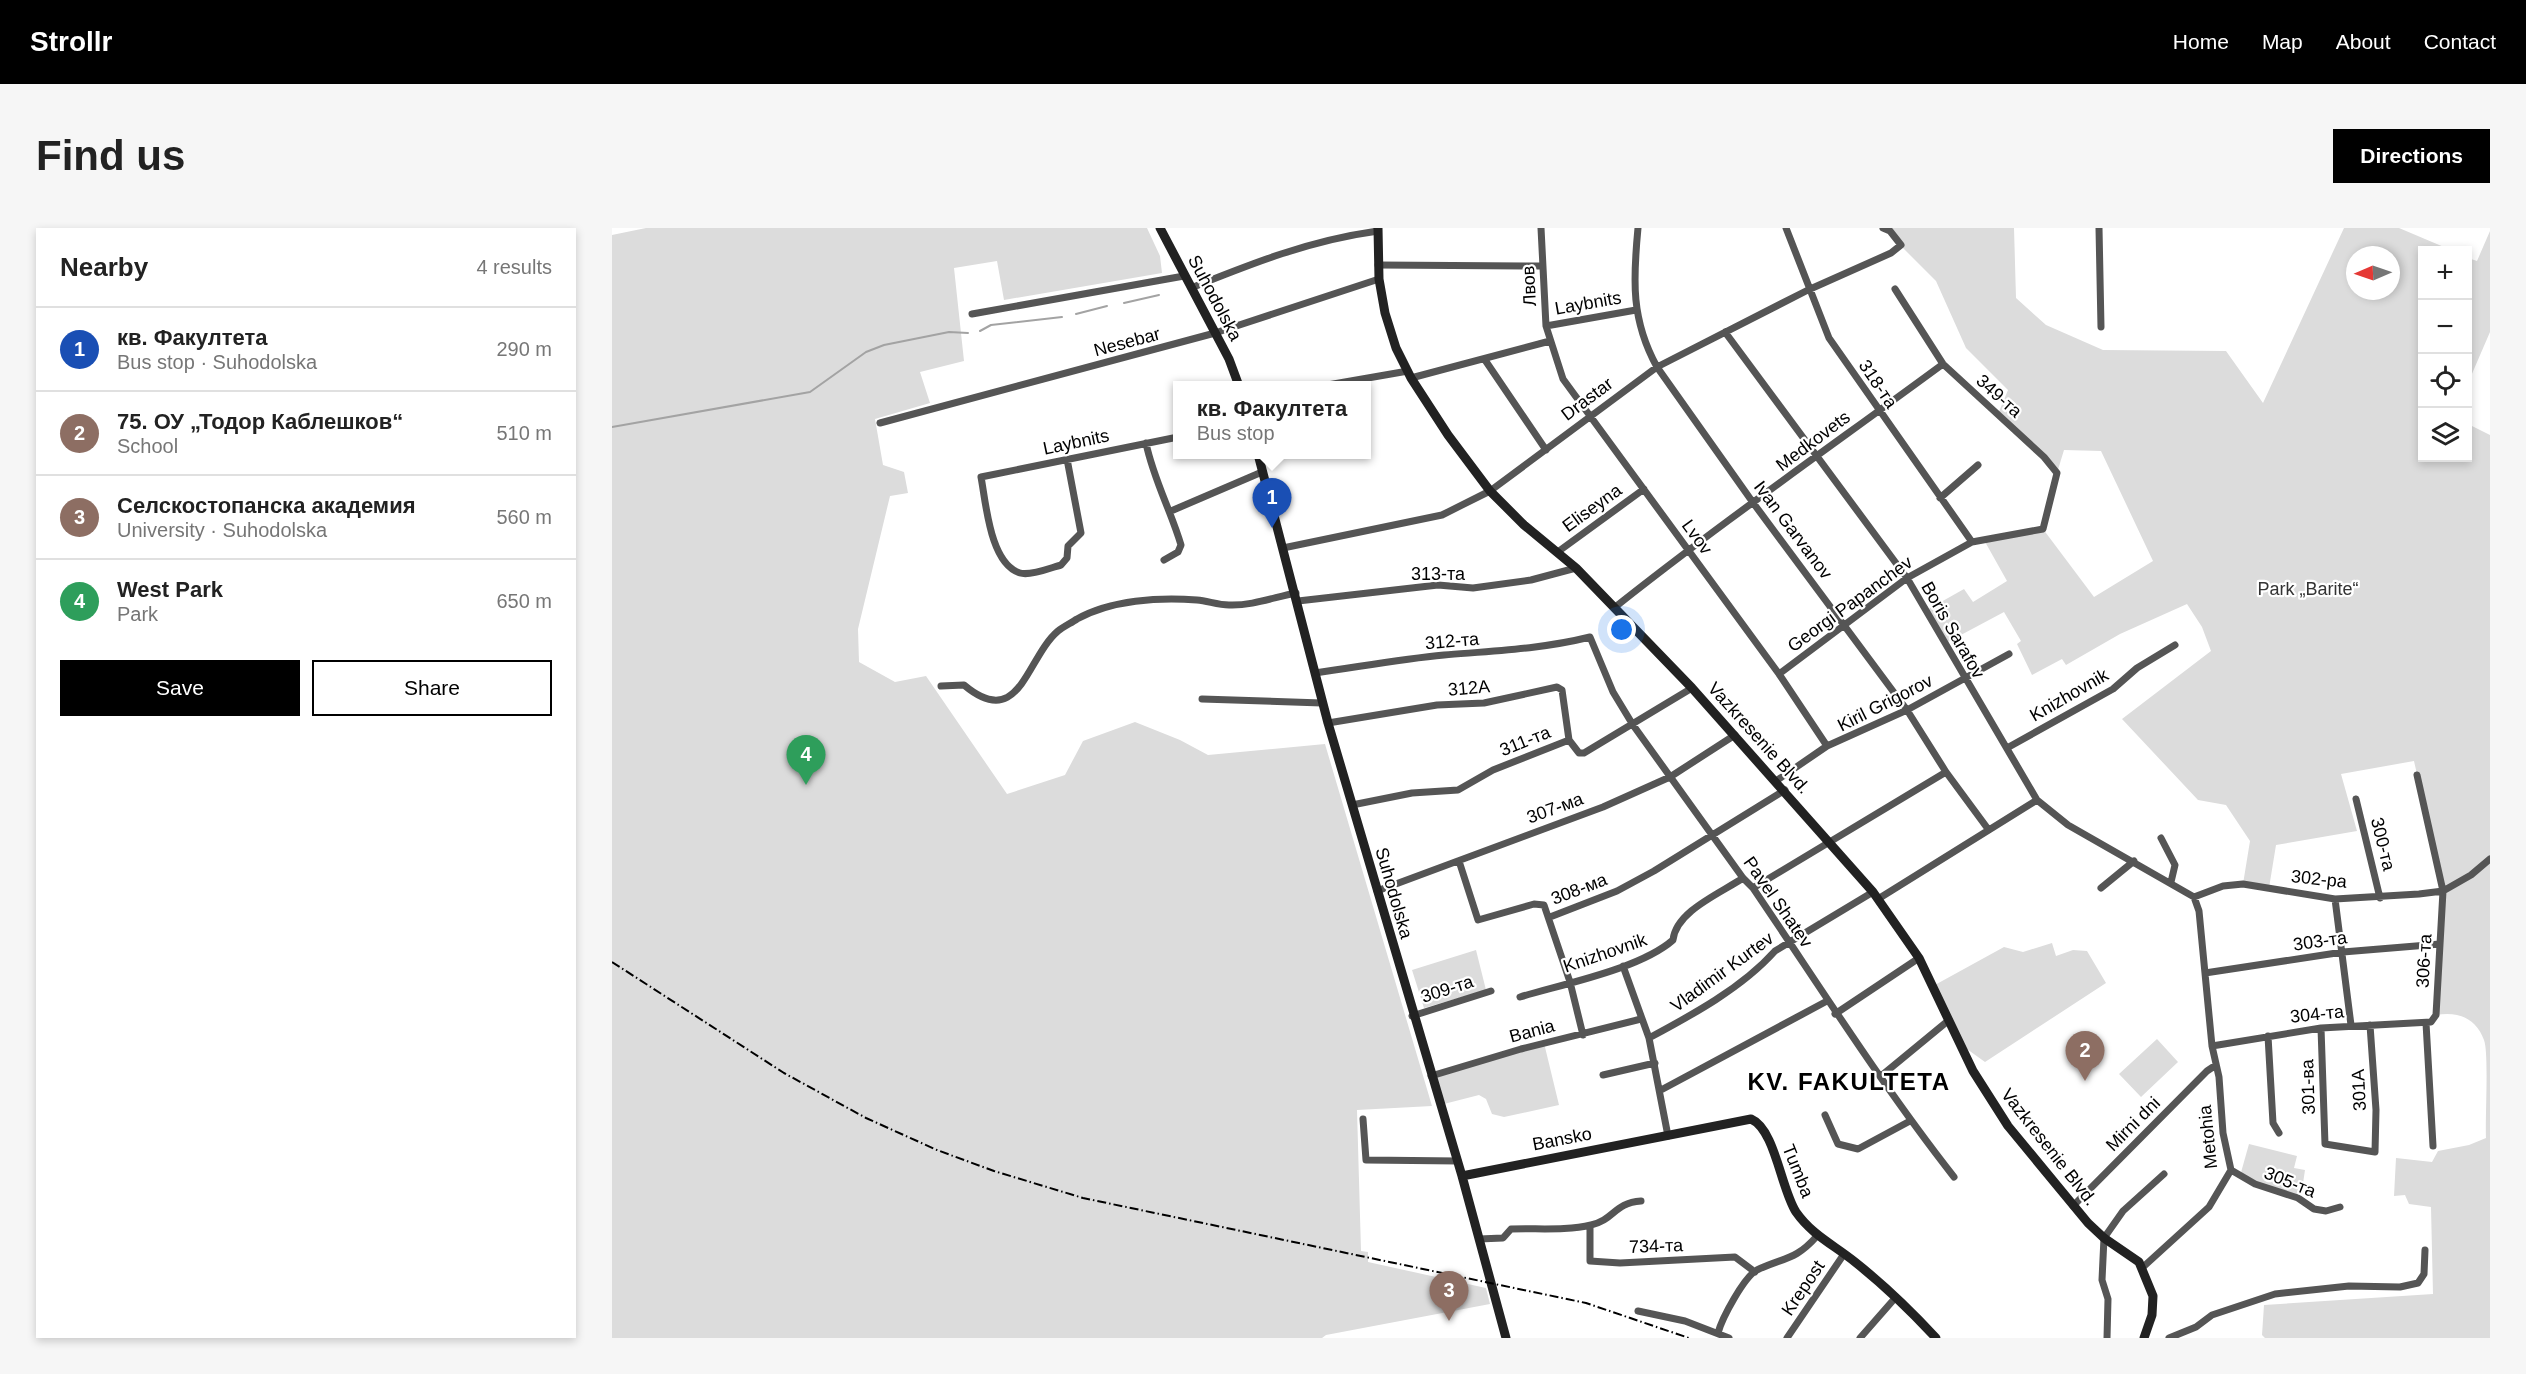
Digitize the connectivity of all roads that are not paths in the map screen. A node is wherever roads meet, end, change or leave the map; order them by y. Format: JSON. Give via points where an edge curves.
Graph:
{"nodes":[{"id":1,"x":1160,"y":228,"type":"edge"},
{"id":2,"x":1541,"y":228,"type":"edge"},
{"id":3,"x":1638,"y":228,"type":"edge"},
{"id":4,"x":1786,"y":228,"type":"edge"},
{"id":5,"x":1883,"y":228,"type":"edge"},
{"id":6,"x":2100,"y":228,"type":"edge"},
{"id":7,"x":1378,"y":229,"type":"edge"},
{"id":8,"x":1378,"y":265,"type":"junction"},
{"id":9,"x":1543,"y":266,"type":"junction"},
{"id":10,"x":1184,"y":276,"type":"junction"},
{"id":11,"x":1379,"y":279,"type":"junction"},
{"id":12,"x":1191,"y":288,"type":"junction"},
{"id":13,"x":1895,"y":289,"type":"dead end"},
{"id":14,"x":1808,"y":290,"type":"junction"},
{"id":15,"x":1636,"y":310,"type":"junction"},
{"id":16,"x":972,"y":314,"type":"dead end"},
{"id":17,"x":1546,"y":326,"type":"junction"},
{"id":18,"x":2101,"y":327,"type":"dead end"},
{"id":19,"x":1725,"y":332,"type":"junction"},
{"id":20,"x":1215,"y":333,"type":"junction"},
{"id":21,"x":1551,"y":341,"type":"junction"},
{"id":22,"x":1485,"y":360,"type":"junction"},
{"id":23,"x":1942,"y":364,"type":"junction"},
{"id":24,"x":1657,"y":367,"type":"junction"},
{"id":25,"x":1409,"y":375,"type":"junction"},
{"id":26,"x":1237,"y":381,"type":"edge"},
{"id":27,"x":1362,"y":381,"type":"edge"},
{"id":28,"x":1878,"y":411,"type":"junction"},
{"id":29,"x":1590,"y":415,"type":"junction"},
{"id":30,"x":880,"y":423,"type":"dead end"},
{"id":31,"x":1173,"y":437,"type":"edge"},
{"id":32,"x":1146,"y":443,"type":"junction"},
{"id":33,"x":1546,"y":450,"type":"junction"},
{"id":34,"x":1817,"y":457,"type":"junction"},
{"id":35,"x":1067,"y":459,"type":"junction"},
{"id":36,"x":1259,"y":459,"type":"edge"},
{"id":37,"x":1978,"y":465,"type":"dead end"},
{"id":38,"x":1262,"y":472,"type":"junction"},
{"id":39,"x":1644,"y":489,"type":"junction"},
{"id":40,"x":1490,"y":491,"type":"junction"},
{"id":41,"x":1940,"y":498,"type":"junction"},
{"id":42,"x":1754,"y":504,"type":"junction"},
{"id":43,"x":1171,"y":511,"type":"junction"},
{"id":44,"x":2043,"y":529,"type":"joint"},
{"id":45,"x":1972,"y":542,"type":"junction"},
{"id":46,"x":1283,"y":548,"type":"junction"},
{"id":47,"x":1687,"y":550,"type":"junction"},
{"id":48,"x":1558,"y":551,"type":"junction"},
{"id":49,"x":1164,"y":560,"type":"dead end"},
{"id":50,"x":1576,"y":568,"type":"junction"},
{"id":51,"x":1907,"y":578,"type":"junction"},
{"id":52,"x":1297,"y":597,"type":"junction"},
{"id":53,"x":1614,"y":608,"type":"junction"},
{"id":54,"x":1845,"y":623,"type":"junction"},
{"id":55,"x":1590,"y":637,"type":"joint"},
{"id":56,"x":2175,"y":645,"type":"dead end"},
{"id":57,"x":2009,"y":654,"type":"dead end"},
{"id":58,"x":1315,"y":673,"type":"junction"},
{"id":59,"x":1779,"y":674,"type":"junction"},
{"id":60,"x":1964,"y":680,"type":"junction"},
{"id":61,"x":941,"y":686,"type":"dead end"},
{"id":62,"x":1692,"y":688,"type":"junction"},
{"id":63,"x":1202,"y":699,"type":"dead end"},
{"id":64,"x":1322,"y":703,"type":"junction"},
{"id":65,"x":1907,"y":710,"type":"junction"},
{"id":66,"x":1328,"y":723,"type":"junction"},
{"id":67,"x":1633,"y":725,"type":"junction"},
{"id":68,"x":1735,"y":735,"type":"junction"},
{"id":69,"x":1569,"y":740,"type":"junction"},
{"id":70,"x":1827,"y":747,"type":"junction"},
{"id":71,"x":2007,"y":748,"type":"junction"},
{"id":72,"x":1946,"y":772,"type":"junction"},
{"id":73,"x":2417,"y":775,"type":"dead end"},
{"id":74,"x":1670,"y":777,"type":"junction"},
{"id":75,"x":1776,"y":781,"type":"junction"},
{"id":76,"x":1785,"y":790,"type":"junction"},
{"id":77,"x":2356,"y":799,"type":"dead end"},
{"id":78,"x":2037,"y":800,"type":"junction"},
{"id":79,"x":1352,"y":805,"type":"junction"},
{"id":80,"x":1988,"y":829,"type":"junction"},
{"id":81,"x":1714,"y":836,"type":"junction"},
{"id":82,"x":2161,"y":838,"type":"dead end"},
{"id":83,"x":1829,"y":840,"type":"junction"},
{"id":84,"x":2490,"y":859,"type":"edge"},
{"id":85,"x":1459,"y":861,"type":"junction"},
{"id":86,"x":2134,"y":861,"type":"junction"},
{"id":87,"x":1743,"y":878,"type":"junction"},
{"id":88,"x":2171,"y":882,"type":"junction"},
{"id":89,"x":1753,"y":888,"type":"junction"},
{"id":90,"x":2101,"y":888,"type":"dead end"},
{"id":91,"x":1377,"y":891,"type":"junction"},
{"id":92,"x":2443,"y":891,"type":"junction"},
{"id":93,"x":1876,"y":895,"type":"junction"},
{"id":94,"x":2194,"y":897,"type":"junction"},
{"id":95,"x":2380,"y":898,"type":"junction"},
{"id":96,"x":2335,"y":899,"type":"junction"},
{"id":97,"x":1550,"y":917,"type":"junction"},
{"id":98,"x":1790,"y":942,"type":"junction"},
{"id":99,"x":2440,"y":944,"type":"junction"},
{"id":100,"x":2343,"y":952,"type":"junction"},
{"id":101,"x":1919,"y":958,"type":"junction"},
{"id":102,"x":1623,"y":966,"type":"junction"},
{"id":103,"x":2205,"y":973,"type":"junction"},
{"id":104,"x":1570,"y":982,"type":"junction"},
{"id":105,"x":1491,"y":991,"type":"dead end"},
{"id":106,"x":1520,"y":997,"type":"dead end"},
{"id":107,"x":1827,"y":1002,"type":"junction"},
{"id":108,"x":1835,"y":1014,"type":"junction"},
{"id":109,"x":1413,"y":1016,"type":"junction"},
{"id":110,"x":1641,"y":1019,"type":"junction"},
{"id":111,"x":1949,"y":1020,"type":"junction"},
{"id":112,"x":2426,"y":1023,"type":"junction"},
{"id":113,"x":2351,"y":1025,"type":"junction"},
{"id":114,"x":2370,"y":1025,"type":"junction"},
{"id":115,"x":2321,"y":1028,"type":"junction"},
{"id":116,"x":1583,"y":1035,"type":"junction"},
{"id":117,"x":2268,"y":1036,"type":"junction"},
{"id":118,"x":1649,"y":1038,"type":"junction"},
{"id":119,"x":2212,"y":1047,"type":"junction"},
{"id":120,"x":1655,"y":1063,"type":"junction"},
{"id":121,"x":2216,"y":1065,"type":"junction"},
{"id":122,"x":1603,"y":1075,"type":"dead end"},
{"id":123,"x":1431,"y":1076,"type":"junction"},
{"id":124,"x":1881,"y":1076,"type":"junction"},
{"id":125,"x":1661,"y":1090,"type":"junction"},
{"id":126,"x":1825,"y":1115,"type":"dead end"},
{"id":127,"x":1364,"y":1119,"type":"dead end"},
{"id":128,"x":1910,"y":1121,"type":"junction"},
{"id":129,"x":2279,"y":1133,"type":"dead end"},
{"id":130,"x":1668,"y":1136,"type":"junction"},
{"id":131,"x":2325,"y":1144,"type":"joint"},
{"id":132,"x":2433,"y":1146,"type":"dead end"},
{"id":133,"x":1458,"y":1161,"type":"junction"},
{"id":134,"x":2231,"y":1170,"type":"junction"},
{"id":135,"x":2164,"y":1174,"type":"dead end"},
{"id":136,"x":1462,"y":1176,"type":"junction"},
{"id":137,"x":1954,"y":1177,"type":"dead end"},
{"id":138,"x":1641,"y":1201,"type":"dead end"},
{"id":139,"x":2073,"y":1206,"type":"junction"},
{"id":140,"x":2340,"y":1207,"type":"dead end"},
{"id":141,"x":1590,"y":1226,"type":"junction"},
{"id":142,"x":1817,"y":1236,"type":"junction"},
{"id":143,"x":2104,"y":1238,"type":"junction"},
{"id":144,"x":1479,"y":1239,"type":"junction"},
{"id":145,"x":2425,"y":1250,"type":"dead end"},
{"id":146,"x":1844,"y":1254,"type":"junction"},
{"id":147,"x":2142,"y":1268,"type":"junction"},
{"id":148,"x":1755,"y":1272,"type":"junction"},
{"id":149,"x":1896,"y":1298,"type":"junction"},
{"id":150,"x":1638,"y":1311,"type":"dead end"},
{"id":151,"x":1718,"y":1333,"type":"junction"},
{"id":152,"x":1506,"y":1338,"type":"edge"},
{"id":153,"x":1729,"y":1338,"type":"edge"},
{"id":154,"x":1787,"y":1338,"type":"edge"},
{"id":155,"x":1860,"y":1338,"type":"edge"},
{"id":156,"x":1936,"y":1338,"type":"edge"},
{"id":157,"x":2106,"y":1338,"type":"edge"},
{"id":158,"x":2144,"y":1338,"type":"edge"},
{"id":159,"x":2169,"y":1338,"type":"edge"}],
"edges":[{"from":1,"to":10,"type":"street","name":"Suhodolska"},
{"from":2,"to":9,"type":"street","name":"Лвов"},
{"from":3,"to":15,"type":"street","name":"Ivan Garvanov"},
{"from":4,"to":14,"type":"street","name":"318-та","via":[[1808,279]]},
{"from":5,"to":14,"type":"street","name":"Drastar","via":[[1900,245],[1891,253]]},
{"from":6,"to":18,"type":"street"},
{"from":7,"to":8,"type":"street","name":"Vazkresenie Blvd."},
{"from":7,"to":12,"type":"street","via":[[1276,253]]},
{"from":8,"to":9,"type":"street"},
{"from":8,"to":11,"type":"street","name":"Vazkresenie Blvd."},
{"from":9,"to":17,"type":"street","name":"Лвов"},
{"from":10,"to":12,"type":"street","name":"Suhodolska"},
{"from":10,"to":16,"type":"street"},
{"from":11,"to":20,"type":"street","name":"Nesebar"},
{"from":11,"to":25,"type":"street","name":"Vazkresenie Blvd.","via":[[1390,330]]},
{"from":12,"to":20,"type":"street","name":"Suhodolska"},
{"from":13,"to":23,"type":"street","name":"349-та"},
{"from":14,"to":19,"type":"street","name":"Drastar"},
{"from":14,"to":28,"type":"street","name":"318-та","via":[[1829,338]]},
{"from":15,"to":17,"type":"street","name":"Laybnits"},
{"from":15,"to":24,"type":"street","name":"Ivan Garvanov","via":[[1643,342]]},
{"from":17,"to":21,"type":"street","name":"Лвов"},
{"from":19,"to":24,"type":"street","name":"Drastar"},
{"from":19,"to":34,"type":"street","name":"Boris Sarafov"},
{"from":20,"to":26,"type":"street","name":"Suhodolska"},
{"from":20,"to":30,"type":"street","name":"Nesebar"},
{"from":21,"to":22,"type":"street","name":"Laybnits"},
{"from":21,"to":29,"type":"street","name":"Lvov","via":[[1563,379]]},
{"from":22,"to":25,"type":"street","name":"Laybnits"},
{"from":22,"to":33,"type":"street"},
{"from":23,"to":28,"type":"street","name":"Medkovets"},
{"from":23,"to":44,"type":"street","name":"349-та","via":[[2057,473]]},
{"from":24,"to":29,"type":"street","name":"Drastar"},
{"from":24,"to":42,"type":"street","name":"Ivan Garvanov"},
{"from":25,"to":27,"type":"street","name":"Laybnits"},
{"from":25,"to":40,"type":"street","name":"Vazkresenie Blvd."},
{"from":28,"to":34,"type":"street","name":"Medkovets"},
{"from":28,"to":41,"type":"street","name":"318-та"},
{"from":29,"to":33,"type":"street","name":"Drastar"},
{"from":29,"to":39,"type":"street","name":"Lvov"},
{"from":31,"to":32,"type":"street","name":"Laybnits"},
{"from":32,"to":35,"type":"street","name":"Laybnits"},
{"from":32,"to":43,"type":"street"},
{"from":33,"to":40,"type":"street","name":"Drastar"},
{"from":34,"to":42,"type":"street","name":"Medkovets"},
{"from":34,"to":51,"type":"street","name":"Boris Sarafov"},
{"from":35,"to":35,"type":"street","name":"Laybnits","via":[[1081,533],[1068,546],[1067,558],[1061,566],[1022,574],[1008,568],[993,541],[981,477]]},
{"from":36,"to":38,"type":"street","name":"Suhodolska"},
{"from":37,"to":41,"type":"street"},
{"from":38,"to":43,"type":"street"},
{"from":38,"to":46,"type":"street","name":"Suhodolska"},
{"from":39,"to":47,"type":"street","name":"Lvov"},
{"from":39,"to":48,"type":"street","name":"Eliseyna"},
{"from":40,"to":46,"type":"street","name":"Drastar","via":[[1442,515]]},
{"from":40,"to":48,"type":"street","name":"Vazkresenie Blvd."},
{"from":41,"to":45,"type":"street","name":"318-та"},
{"from":42,"to":47,"type":"street","name":"Medkovets"},
{"from":42,"to":54,"type":"street","name":"Ivan Garvanov"},
{"from":43,"to":49,"type":"street","via":[[1181,545],[1178,552]]},
{"from":44,"to":45,"type":"street","name":"Georgi Papanchev"},
{"from":45,"to":51,"type":"street","name":"Georgi Papanchev"},
{"from":46,"to":52,"type":"street","name":"Suhodolska"},
{"from":47,"to":53,"type":"street","name":"Medkovets"},
{"from":47,"to":59,"type":"street","name":"Lvov"},
{"from":48,"to":50,"type":"street","name":"Vazkresenie Blvd."},
{"from":50,"to":52,"type":"street","name":"313-та","via":[[1531,580],[1473,588],[1438,585]]},
{"from":50,"to":53,"type":"street","name":"Vazkresenie Blvd."},
{"from":51,"to":54,"type":"street","name":"Georgi Papanchev"},
{"from":51,"to":60,"type":"street","name":"Boris Sarafov"},
{"from":52,"to":58,"type":"street","name":"Suhodolska"},
{"from":52,"to":61,"type":"street","name":"313-та","via":[[1229,605],[1196,600],[1129,602],[1105,608],[1057,632],[1008,698],[993,701],[980,698],[964,685]]},
{"from":53,"to":62,"type":"street","name":"Vazkresenie Blvd."},
{"from":54,"to":59,"type":"street","name":"Georgi Papanchev"},
{"from":54,"to":65,"type":"street","name":"Ivan Garvanov"},
{"from":55,"to":58,"type":"street","name":"312-та","via":[[1560,644]]},
{"from":55,"to":67,"type":"street","name":"Pavel Shatev","via":[[1613,692]]},
{"from":56,"to":71,"type":"street","name":"Knizhovnik","via":[[2138,668],[2113,690]]},
{"from":57,"to":60,"type":"street","name":"Kiril Grigorov"},
{"from":58,"to":64,"type":"street","name":"Suhodolska"},
{"from":59,"to":70,"type":"street","name":"Lvov"},
{"from":60,"to":65,"type":"street","name":"Kiril Grigorov"},
{"from":60,"to":71,"type":"street","name":"Boris Sarafov"},
{"from":62,"to":67,"type":"street","name":"311-та"},
{"from":62,"to":68,"type":"street","name":"Vazkresenie Blvd."},
{"from":63,"to":64,"type":"street"},
{"from":64,"to":66,"type":"street","name":"Suhodolska"},
{"from":65,"to":70,"type":"street","name":"Kiril Grigorov"},
{"from":65,"to":72,"type":"street","name":"Ivan Garvanov"},
{"from":66,"to":69,"type":"street","name":"312А","via":[[1437,705],[1484,703],[1557,687],[1562,690]]},
{"from":66,"to":79,"type":"street","name":"Suhodolska"},
{"from":67,"to":69,"type":"street","name":"311-та","via":[[1584,753],[1579,753]]},
{"from":67,"to":74,"type":"street","name":"Pavel Shatev"},
{"from":68,"to":74,"type":"street","name":"307-ма"},
{"from":68,"to":75,"type":"street","name":"Vazkresenie Blvd."},
{"from":69,"to":79,"type":"street","name":"311-та","via":[[1493,770],[1458,790],[1412,793]]},
{"from":70,"to":75,"type":"street","name":"Kiril Grigorov"},
{"from":71,"to":78,"type":"street","name":"Boris Sarafov"},
{"from":72,"to":80,"type":"street","name":"Ivan Garvanov"},
{"from":72,"to":83,"type":"street"},
{"from":73,"to":92,"type":"street","name":"306-та"},
{"from":74,"to":81,"type":"street","name":"Pavel Shatev"},
{"from":74,"to":85,"type":"street","name":"307-ма","via":[[1603,807]]},
{"from":75,"to":76,"type":"street","name":"Vazkresenie Blvd."},
{"from":76,"to":81,"type":"street"},
{"from":76,"to":83,"type":"street","name":"Vazkresenie Blvd."},
{"from":77,"to":95,"type":"street","name":"300-та"},
{"from":78,"to":80,"type":"street","name":"Vladimir Kurtev"},
{"from":78,"to":86,"type":"street","name":"Boris Sarafov","via":[[2068,825]]},
{"from":79,"to":91,"type":"street","name":"Suhodolska"},
{"from":80,"to":93,"type":"street","name":"Vladimir Kurtev"},
{"from":81,"to":87,"type":"street","name":"Pavel Shatev"},
{"from":81,"to":97,"type":"street","name":"308-ма","via":[[1617,891]]},
{"from":82,"to":88,"type":"street","via":[[2175,866]]},
{"from":83,"to":89,"type":"street"},
{"from":83,"to":93,"type":"street","name":"Vazkresenie Blvd."},
{"from":84,"to":92,"type":"street"},
{"from":85,"to":91,"type":"street","name":"307-ма"},
{"from":85,"to":97,"type":"street","name":"308-ма","via":[[1478,921],[1534,904],[1544,905]]},
{"from":86,"to":88,"type":"street","name":"Boris Sarafov"},
{"from":86,"to":90,"type":"street"},
{"from":87,"to":89,"type":"street","name":"Pavel Shatev"},
{"from":87,"to":102,"type":"street","name":"Knizhovnik","via":[[1690,913],[1663,949]]},
{"from":88,"to":94,"type":"street","name":"Boris Sarafov"},
{"from":89,"to":98,"type":"street","name":"Pavel Shatev"},
{"from":91,"to":109,"type":"street","name":"Suhodolska"},
{"from":92,"to":95,"type":"street","name":"302-ра"},
{"from":92,"to":99,"type":"street","name":"306-та"},
{"from":93,"to":98,"type":"street","name":"Vladimir Kurtev"},
{"from":93,"to":101,"type":"street","name":"Vazkresenie Blvd."},
{"from":94,"to":96,"type":"street","name":"302-ра","via":[[2223,886],[2243,884]]},
{"from":94,"to":103,"type":"street","name":"Metohia"},
{"from":95,"to":96,"type":"street","name":"302-ра"},
{"from":96,"to":100,"type":"street"},
{"from":97,"to":104,"type":"street"},
{"from":98,"to":107,"type":"street","name":"Pavel Shatev"},
{"from":98,"to":118,"type":"street","name":"Vladimir Kurtev","via":[[1692,1015]]},
{"from":99,"to":100,"type":"street","name":"303-та"},
{"from":99,"to":112,"type":"street","name":"306-та","via":[[2436,1015]]},
{"from":100,"to":103,"type":"street","name":"303-та"},
{"from":100,"to":113,"type":"street"},
{"from":101,"to":108,"type":"street"},
{"from":101,"to":111,"type":"street","name":"Vazkresenie Blvd."},
{"from":102,"to":104,"type":"street","name":"Knizhovnik"},
{"from":102,"to":110,"type":"street"},
{"from":103,"to":119,"type":"street","name":"Metohia"},
{"from":104,"to":106,"type":"street","name":"Knizhovnik"},
{"from":104,"to":116,"type":"street"},
{"from":105,"to":109,"type":"street","name":"309-та"},
{"from":107,"to":108,"type":"street","name":"Pavel Shatev"},
{"from":107,"to":125,"type":"street"},
{"from":108,"to":124,"type":"street","name":"Pavel Shatev"},
{"from":109,"to":123,"type":"street","name":"Suhodolska"},
{"from":110,"to":116,"type":"street","name":"Bania"},
{"from":110,"to":118,"type":"street"},
{"from":111,"to":124,"type":"street"},
{"from":111,"to":139,"type":"street","name":"Vazkresenie Blvd.","via":[[1996,1109]]},
{"from":112,"to":114,"type":"street","name":"304-та"},
{"from":112,"to":132,"type":"street","name":"306-та"},
{"from":113,"to":114,"type":"street","name":"304-та"},
{"from":113,"to":115,"type":"street","name":"304-та"},
{"from":114,"to":131,"type":"street","name":"301А","via":[[2375,1152]]},
{"from":115,"to":117,"type":"street","name":"304-та"},
{"from":115,"to":131,"type":"street","name":"301-ва"},
{"from":116,"to":123,"type":"street","name":"Bania","via":[[1560,1038]]},
{"from":117,"to":119,"type":"street","name":"304-та"},
{"from":117,"to":129,"type":"street","via":[[2273,1123]]},
{"from":118,"to":120,"type":"street"},
{"from":119,"to":121,"type":"street","name":"Metohia"},
{"from":120,"to":122,"type":"street"},
{"from":120,"to":125,"type":"street"},
{"from":121,"to":134,"type":"street","name":"Metohia"},
{"from":121,"to":139,"type":"street","name":"Mirni dni"},
{"from":123,"to":133,"type":"street","name":"Suhodolska"},
{"from":124,"to":128,"type":"street","name":"Pavel Shatev"},
{"from":125,"to":130,"type":"street"},
{"from":126,"to":128,"type":"street","via":[[1838,1144],[1858,1149]]},
{"from":127,"to":133,"type":"street","via":[[1366,1160]]},
{"from":128,"to":137,"type":"street","name":"Pavel Shatev"},
{"from":130,"to":136,"type":"street","name":"Bansko"},
{"from":130,"to":142,"type":"street","name":"Tumba","via":[[1742,1119],[1759,1122],[1795,1210]]},
{"from":133,"to":136,"type":"street","name":"Suhodolska"},
{"from":134,"to":140,"type":"street","name":"305-та","via":[[2255,1184],[2298,1198],[2314,1209]]},
{"from":134,"to":147,"type":"street","name":"Metohia","via":[[2209,1207]]},
{"from":135,"to":143,"type":"street","via":[[2123,1210]]},
{"from":136,"to":144,"type":"street","name":"Suhodolska"},
{"from":138,"to":141,"type":"street","via":[[1624,1202]]},
{"from":139,"to":143,"type":"street","name":"Vazkresenie Blvd."},
{"from":141,"to":144,"type":"street","via":[[1511,1229],[1503,1238]]},
{"from":141,"to":148,"type":"street","name":"734-та","via":[[1590,1261],[1735,1257]]},
{"from":142,"to":146,"type":"street","name":"Tumba"},
{"from":142,"to":148,"type":"street","via":[[1803,1253]]},
{"from":143,"to":147,"type":"street","name":"Vazkresenie Blvd."},
{"from":143,"to":157,"type":"street"},
{"from":144,"to":152,"type":"street","name":"Suhodolska"},
{"from":145,"to":159,"type":"street","via":[[2424,1274],[2418,1283],[2275,1294],[2212,1315],[2196,1327]]},
{"from":146,"to":149,"type":"street","name":"Tumba"},
{"from":146,"to":154,"type":"street","name":"Krepost"},
{"from":147,"to":158,"type":"street","via":[[2153,1296],[2152,1315]]},
{"from":148,"to":151,"type":"street","via":[[1722,1318]]},
{"from":149,"to":155,"type":"street"},
{"from":149,"to":156,"type":"street","name":"Tumba"},
{"from":150,"to":151,"type":"street"},
{"from":151,"to":153,"type":"street"}]}
